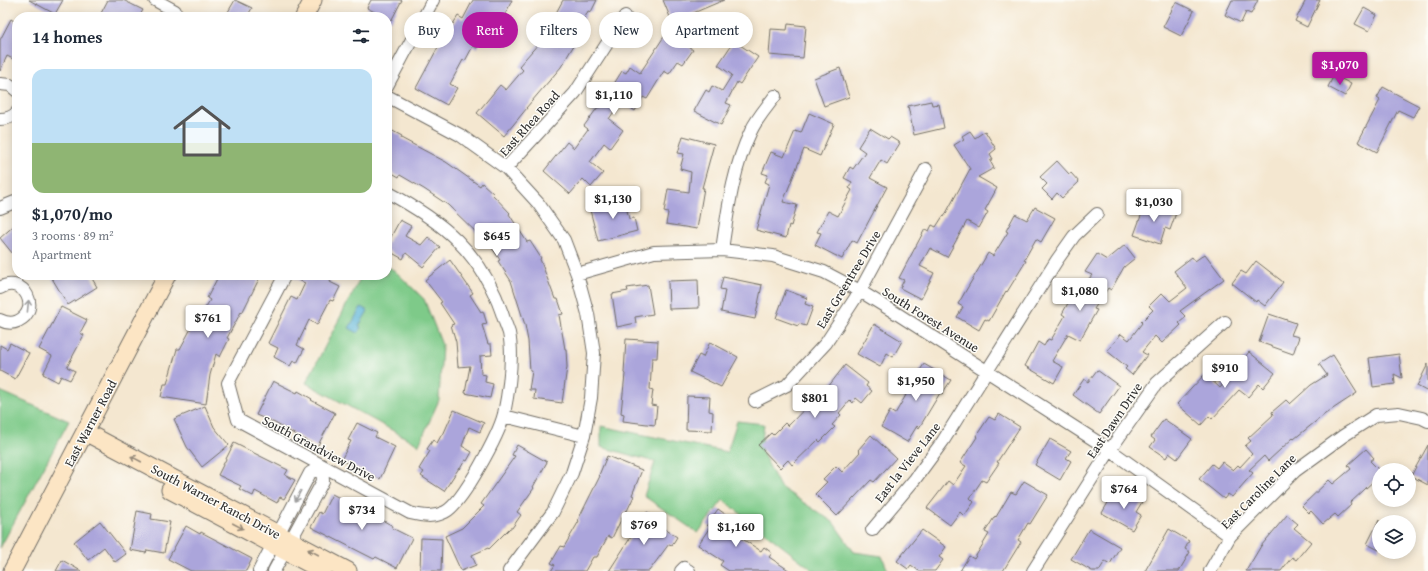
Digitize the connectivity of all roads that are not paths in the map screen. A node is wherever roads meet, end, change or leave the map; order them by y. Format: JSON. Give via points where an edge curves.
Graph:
{"nodes":[{"id":1,"x":155,"y":0,"type":"edge"},
{"id":2,"x":313,"y":0,"type":"edge"},
{"id":3,"x":433,"y":0,"type":"edge"},
{"id":4,"x":171,"y":12,"type":"edge"},
{"id":5,"x":307,"y":12,"type":"edge"},
{"id":6,"x":604,"y":48,"type":"edge"},
{"id":7,"x":392,"y":77,"type":"edge"},
{"id":8,"x":0,"y":84,"type":"edge"},
{"id":9,"x":12,"y":86,"type":"edge"},
{"id":10,"x":775,"y":96,"type":"dead end"},
{"id":11,"x":392,"y":99,"type":"edge"},
{"id":12,"x":12,"y":117,"type":"edge"},
{"id":13,"x":0,"y":119,"type":"edge"},
{"id":14,"x":506,"y":168,"type":"junction"},
{"id":15,"x":926,"y":169,"type":"dead end"},
{"id":16,"x":392,"y":195,"type":"edge"},
{"id":17,"x":12,"y":204,"type":"edge"},
{"id":18,"x":0,"y":208,"type":"edge"},
{"id":19,"x":1097,"y":214,"type":"dead end"},
{"id":20,"x":722,"y":250,"type":"junction"},
{"id":21,"x":577,"y":274,"type":"junction"},
{"id":22,"x":164,"y":280,"type":"edge"},
{"id":23,"x":282,"y":280,"type":"edge"},
{"id":24,"x":0,"y":288,"type":"edge"},
{"id":25,"x":860,"y":291,"type":"junction"},
{"id":26,"x":0,"y":320,"type":"edge"},
{"id":27,"x":1225,"y":322,"type":"dead end"},
{"id":28,"x":987,"y":372,"type":"junction"},
{"id":29,"x":755,"y":401,"type":"dead end"},
{"id":30,"x":504,"y":416,"type":"junction"},
{"id":31,"x":1428,"y":421,"type":"edge"},
{"id":32,"x":584,"y":436,"type":"junction"},
{"id":33,"x":82,"y":437,"type":"junction"},
{"id":34,"x":1110,"y":450,"type":"junction"},
{"id":35,"x":322,"y":466,"type":"junction"},
{"id":36,"x":872,"y":530,"type":"dead end"},
{"id":37,"x":1230,"y":536,"type":"junction"},
{"id":38,"x":282,"y":542,"type":"junction"},
{"id":39,"x":12,"y":571,"type":"edge"},
{"id":40,"x":259,"y":571,"type":"edge"},
{"id":41,"x":274,"y":571,"type":"edge"},
{"id":42,"x":323,"y":571,"type":"edge"},
{"id":43,"x":348,"y":571,"type":"edge"},
{"id":44,"x":509,"y":571,"type":"edge"},
{"id":45,"x":1033,"y":571,"type":"edge"},
{"id":46,"x":1210,"y":571,"type":"edge"}],
"edges":[{"from":1,"to":4,"type":"street"},
{"from":2,"to":5,"type":"main road"},
{"from":3,"to":7,"type":"street"},
{"from":6,"to":14,"type":"street","name":"East Rhea Road","via":[[575,93]]},
{"from":8,"to":9,"type":"street"},
{"from":10,"to":20,"type":"street","via":[[751,129],[740,156]]},
{"from":11,"to":14,"type":"street","via":[[460,134]]},
{"from":12,"to":13,"type":"street"},
{"from":14,"to":21,"type":"street","via":[[538,203],[564,240]]},
{"from":15,"to":25,"type":"street","name":"East Greentree Drive"},
{"from":16,"to":30,"type":"street","via":[[443,226],[471,254],[489,281],[509,333],[512,367]]},
{"from":17,"to":18,"type":"street"},
{"from":19,"to":28,"type":"street","name":"East la Vieve Lane","via":[[1074,236],[1057,260]]},
{"from":20,"to":21,"type":"street","name":"South Forest Avenue","via":[[654,252]]},
{"from":20,"to":25,"type":"street","name":"South Forest Avenue","via":[[773,256],[824,272]]},
{"from":21,"to":32,"type":"street","via":[[588,314],[594,353],[591,398]]},
{"from":22,"to":33,"type":"main road","name":"East Warner Road"},
{"from":23,"to":35,"type":"street","name":"South Grandview Drive","via":[[228,382],[238,420]]},
{"from":26,"to":24,"type":"street","one_way":true,"via":[[15,323],[26,316],[29,306],[28,296],[22,288],[12,284]]},
{"from":25,"to":28,"type":"street","name":"South Forest Avenue"},
{"from":25,"to":29,"type":"street","name":"East Greentree Drive","via":[[826,343],[787,385]]},
{"from":27,"to":34,"type":"street","name":"East Dawn Drive","via":[[1157,383]]},
{"from":28,"to":34,"type":"street","name":"South Forest Avenue"},
{"from":28,"to":36,"type":"street","name":"East la Vieve Lane","via":[[943,441]]},
{"from":30,"to":32,"type":"street"},
{"from":30,"to":35,"type":"street","name":"South Grandview Drive","via":[[473,479],[459,499],[446,512],[429,517],[410,513]]},
{"from":31,"to":37,"type":"street","name":"East Caroline Lane","via":[[1399,413],[1376,415],[1342,436],[1295,471]]},
{"from":32,"to":44,"type":"street","via":[[572,473],[552,512]]},
{"from":33,"to":38,"type":"main road","name":"South Warner Ranch Drive"},
{"from":33,"to":39,"type":"main road","name":"East Warner Road"},
{"from":34,"to":37,"type":"street","name":"South Forest Avenue"},
{"from":34,"to":45,"type":"street","name":"East Dawn Drive"},
{"from":35,"to":38,"type":"street","via":[[323,481]]},
{"from":37,"to":46,"type":"street","name":"East Caroline Lane"},
{"from":38,"to":40,"type":"street"},
{"from":38,"to":41,"type":"street"},
{"from":38,"to":42,"type":"main road","name":"South Warner Ranch Drive"},
{"from":43,"to":38,"type":"main road","name":"South Warner Ranch Drive","one_way":true}]}
